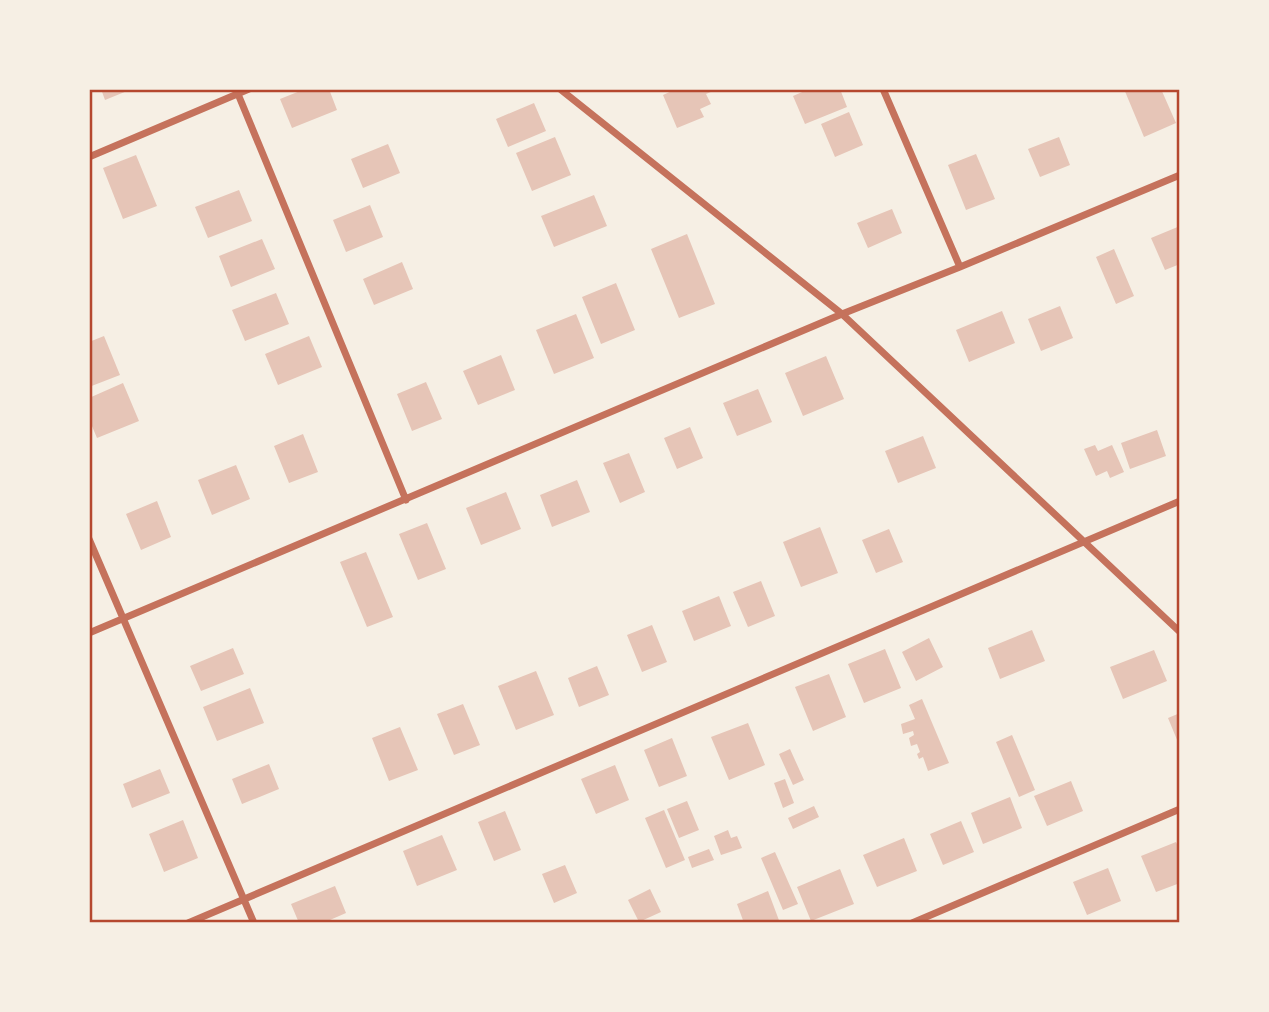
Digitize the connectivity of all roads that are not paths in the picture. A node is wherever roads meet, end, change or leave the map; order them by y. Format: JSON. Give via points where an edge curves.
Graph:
{"nodes":[{"id":1,"x":249,"y":89,"type":"edge"},
{"id":2,"x":560,"y":89,"type":"edge"},
{"id":3,"x":883,"y":89,"type":"edge"},
{"id":4,"x":238,"y":94,"type":"junction"},
{"id":5,"x":89,"y":157,"type":"edge"},
{"id":6,"x":1180,"y":175,"type":"edge"},
{"id":7,"x":960,"y":267,"type":"junction"},
{"id":8,"x":842,"y":314,"type":"junction"},
{"id":9,"x":406,"y":500,"type":"junction"},
{"id":10,"x":1180,"y":501,"type":"edge"},
{"id":11,"x":89,"y":539,"type":"edge"},
{"id":12,"x":1083,"y":542,"type":"junction"},
{"id":13,"x":124,"y":618,"type":"junction"},
{"id":14,"x":1180,"y":632,"type":"edge"},
{"id":15,"x":89,"y":633,"type":"edge"},
{"id":16,"x":1180,"y":809,"type":"edge"},
{"id":17,"x":245,"y":899,"type":"junction"},
{"id":18,"x":188,"y":923,"type":"edge"},
{"id":19,"x":254,"y":923,"type":"edge"},
{"id":20,"x":912,"y":923,"type":"edge"}],
"edges":[{"from":1,"to":4,"type":"street"},
{"from":2,"to":8,"type":"street"},
{"from":3,"to":7,"type":"street"},
{"from":4,"to":5,"type":"street"},
{"from":4,"to":9,"type":"street"},
{"from":6,"to":7,"type":"street"},
{"from":7,"to":8,"type":"street"},
{"from":8,"to":9,"type":"street"},
{"from":8,"to":12,"type":"street"},
{"from":9,"to":13,"type":"street"},
{"from":10,"to":12,"type":"street"},
{"from":11,"to":13,"type":"street"},
{"from":12,"to":14,"type":"street"},
{"from":12,"to":17,"type":"street"},
{"from":13,"to":15,"type":"street"},
{"from":13,"to":17,"type":"street"},
{"from":16,"to":20,"type":"street"},
{"from":17,"to":18,"type":"street"},
{"from":17,"to":19,"type":"street"}]}
